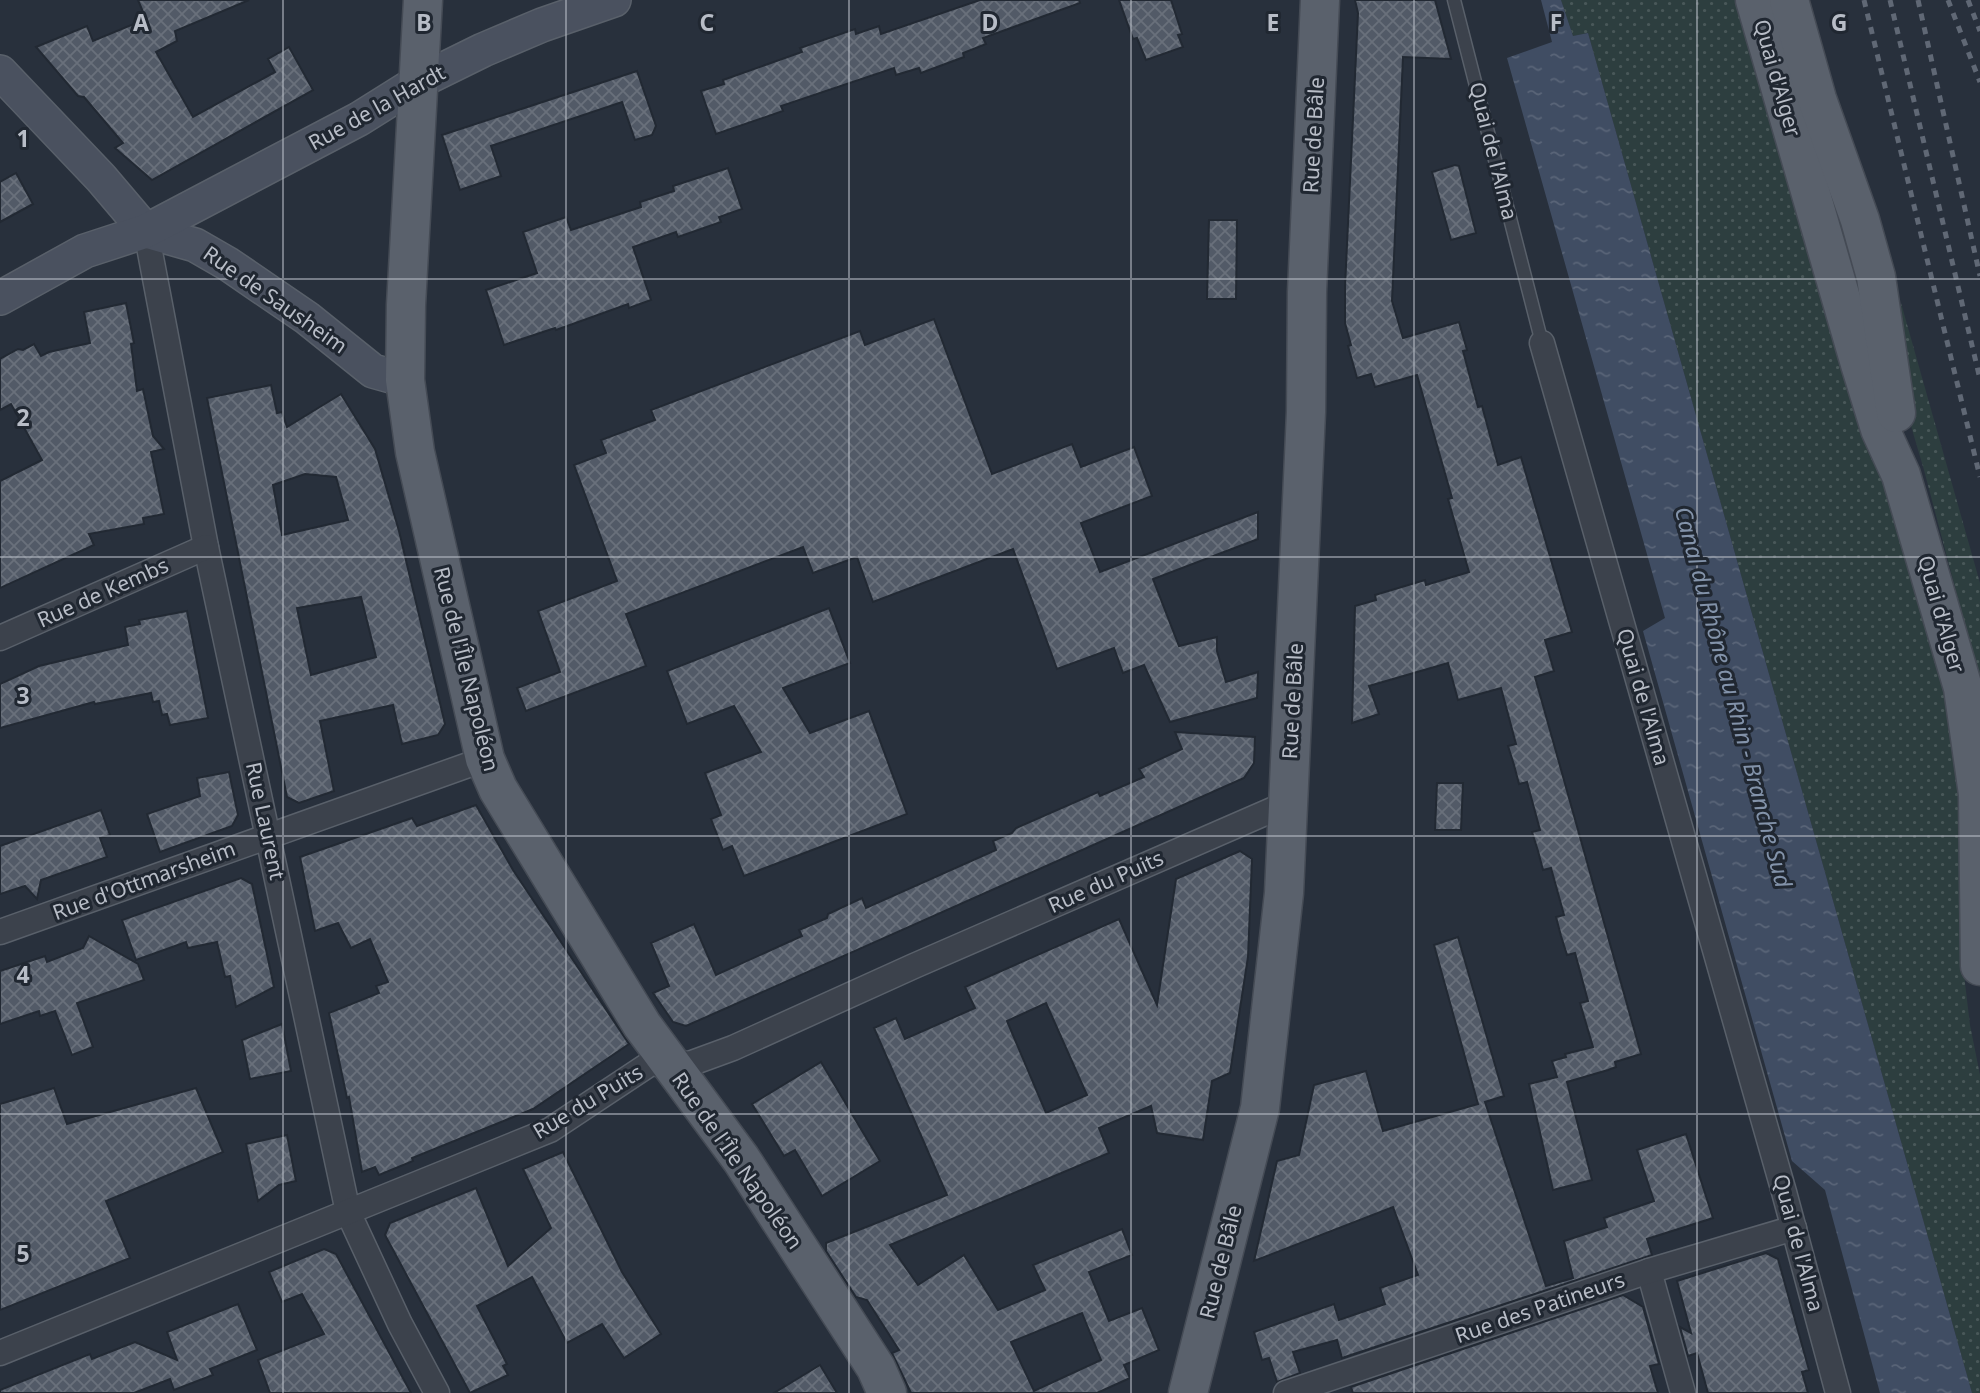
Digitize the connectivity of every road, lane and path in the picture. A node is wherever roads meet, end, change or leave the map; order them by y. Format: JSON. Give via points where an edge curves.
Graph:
{"nodes":[{"id":1,"x":423,"y":0,"type":"edge"},
{"id":2,"x":614,"y":0,"type":"edge"},
{"id":3,"x":1320,"y":0,"type":"edge"},
{"id":4,"x":1454,"y":0,"type":"edge"},
{"id":5,"x":1755,"y":0,"type":"edge"},
{"id":6,"x":1789,"y":0,"type":"edge"},
{"id":7,"x":0,"y":72,"type":"edge"},
{"id":8,"x":418,"y":82,"type":"junction"},
{"id":9,"x":146,"y":231,"type":"junction"},
{"id":10,"x":0,"y":298,"type":"edge"},
{"id":11,"x":1542,"y":343,"type":"joint"},
{"id":12,"x":405,"y":380,"type":"junction"},
{"id":13,"x":1901,"y":475,"type":"junction"},
{"id":14,"x":206,"y":547,"type":"junction"},
{"id":15,"x":0,"y":638,"type":"edge"},
{"id":16,"x":485,"y":759,"type":"junction"},
{"id":17,"x":1289,"y":803,"type":"junction"},
{"id":18,"x":269,"y":836,"type":"junction"},
{"id":19,"x":0,"y":932,"type":"edge"},
{"id":20,"x":1980,"y":966,"type":"edge"},
{"id":21,"x":671,"y":1066,"type":"junction"},
{"id":22,"x":348,"y":1212,"type":"junction"},
{"id":23,"x":1794,"y":1228,"type":"junction"},
{"id":24,"x":1649,"y":1271,"type":"junction"},
{"id":25,"x":0,"y":1353,"type":"edge"},
{"id":26,"x":437,"y":1393,"type":"edge"},
{"id":27,"x":887,"y":1393,"type":"edge"},
{"id":28,"x":1188,"y":1393,"type":"edge"},
{"id":29,"x":1286,"y":1393,"type":"edge"},
{"id":30,"x":1683,"y":1393,"type":"edge"},
{"id":31,"x":1838,"y":1393,"type":"edge"}],
"edges":[{"from":1,"to":8,"type":"main road","name":"Rue de l'Île Napoléon"},
{"from":2,"to":8,"type":"main road","name":"Rue de la Hardt","via":[[541,25]]},
{"from":3,"to":17,"type":"main road","name":"Rue de Bâle"},
{"from":4,"to":11,"type":"lane","name":"Quai de l'Alma"},
{"from":5,"to":13,"type":"main road","name":"Quai d'Alger","via":[[1880,429]]},
{"from":6,"to":13,"type":"main road","name":"Quai d'Alger","via":[[1876,278],[1900,431]]},
{"from":7,"to":9,"type":"main road"},
{"from":8,"to":9,"type":"main road","name":"Rue de la Hardt","via":[[359,120]]},
{"from":8,"to":12,"type":"main road","name":"Rue de l'Île Napoléon"},
{"from":9,"to":10,"type":"main road","name":"Rue de la Hardt","via":[[85,251]]},
{"from":9,"to":12,"type":"main road","name":"Rue de Sausheim","via":[[195,245],[307,318],[373,370]]},
{"from":9,"to":14,"type":"street","name":"Rue Laurent"},
{"from":11,"to":23,"type":"street","name":"Quai de l'Alma"},
{"from":12,"to":16,"type":"main road","name":"Rue de l'Île Napoléon","via":[[415,452]]},
{"from":13,"to":20,"type":"main road","name":"Quai d'Alger","via":[[1963,688],[1972,739],[1978,794]]},
{"from":14,"to":15,"type":"street","name":"Rue de Kembs"},
{"from":14,"to":18,"type":"street","name":"Rue Laurent"},
{"from":16,"to":18,"type":"street","name":"Rue d'Ottmarsheim"},
{"from":16,"to":21,"type":"main road","name":"Rue de l'Île Napoléon","via":[[498,789]]},
{"from":17,"to":21,"type":"street","name":"Rue du Puits","via":[[733,1048]]},
{"from":17,"to":28,"type":"main road","name":"Rue de Bâle","via":[[1284,893],[1260,1108]]},
{"from":18,"to":19,"type":"street","name":"Rue d'Ottmarsheim"},
{"from":18,"to":22,"type":"street","name":"Rue Laurent"},
{"from":21,"to":22,"type":"street","name":"Rue du Puits","via":[[652,1063],[550,1130]]},
{"from":21,"to":27,"type":"main road","name":"Rue de l'Île Napoléon","via":[[741,1159],[876,1368]]},
{"from":22,"to":25,"type":"street","name":"Rue du Puits"},
{"from":22,"to":26,"type":"street","name":"Rue Laurent"},
{"from":23,"to":24,"type":"street","name":"Rue des Patineurs"},
{"from":23,"to":31,"type":"street","name":"Quai de l'Alma"},
{"from":24,"to":29,"type":"street","name":"Rue des Patineurs"},
{"from":24,"to":30,"type":"street"}]}
